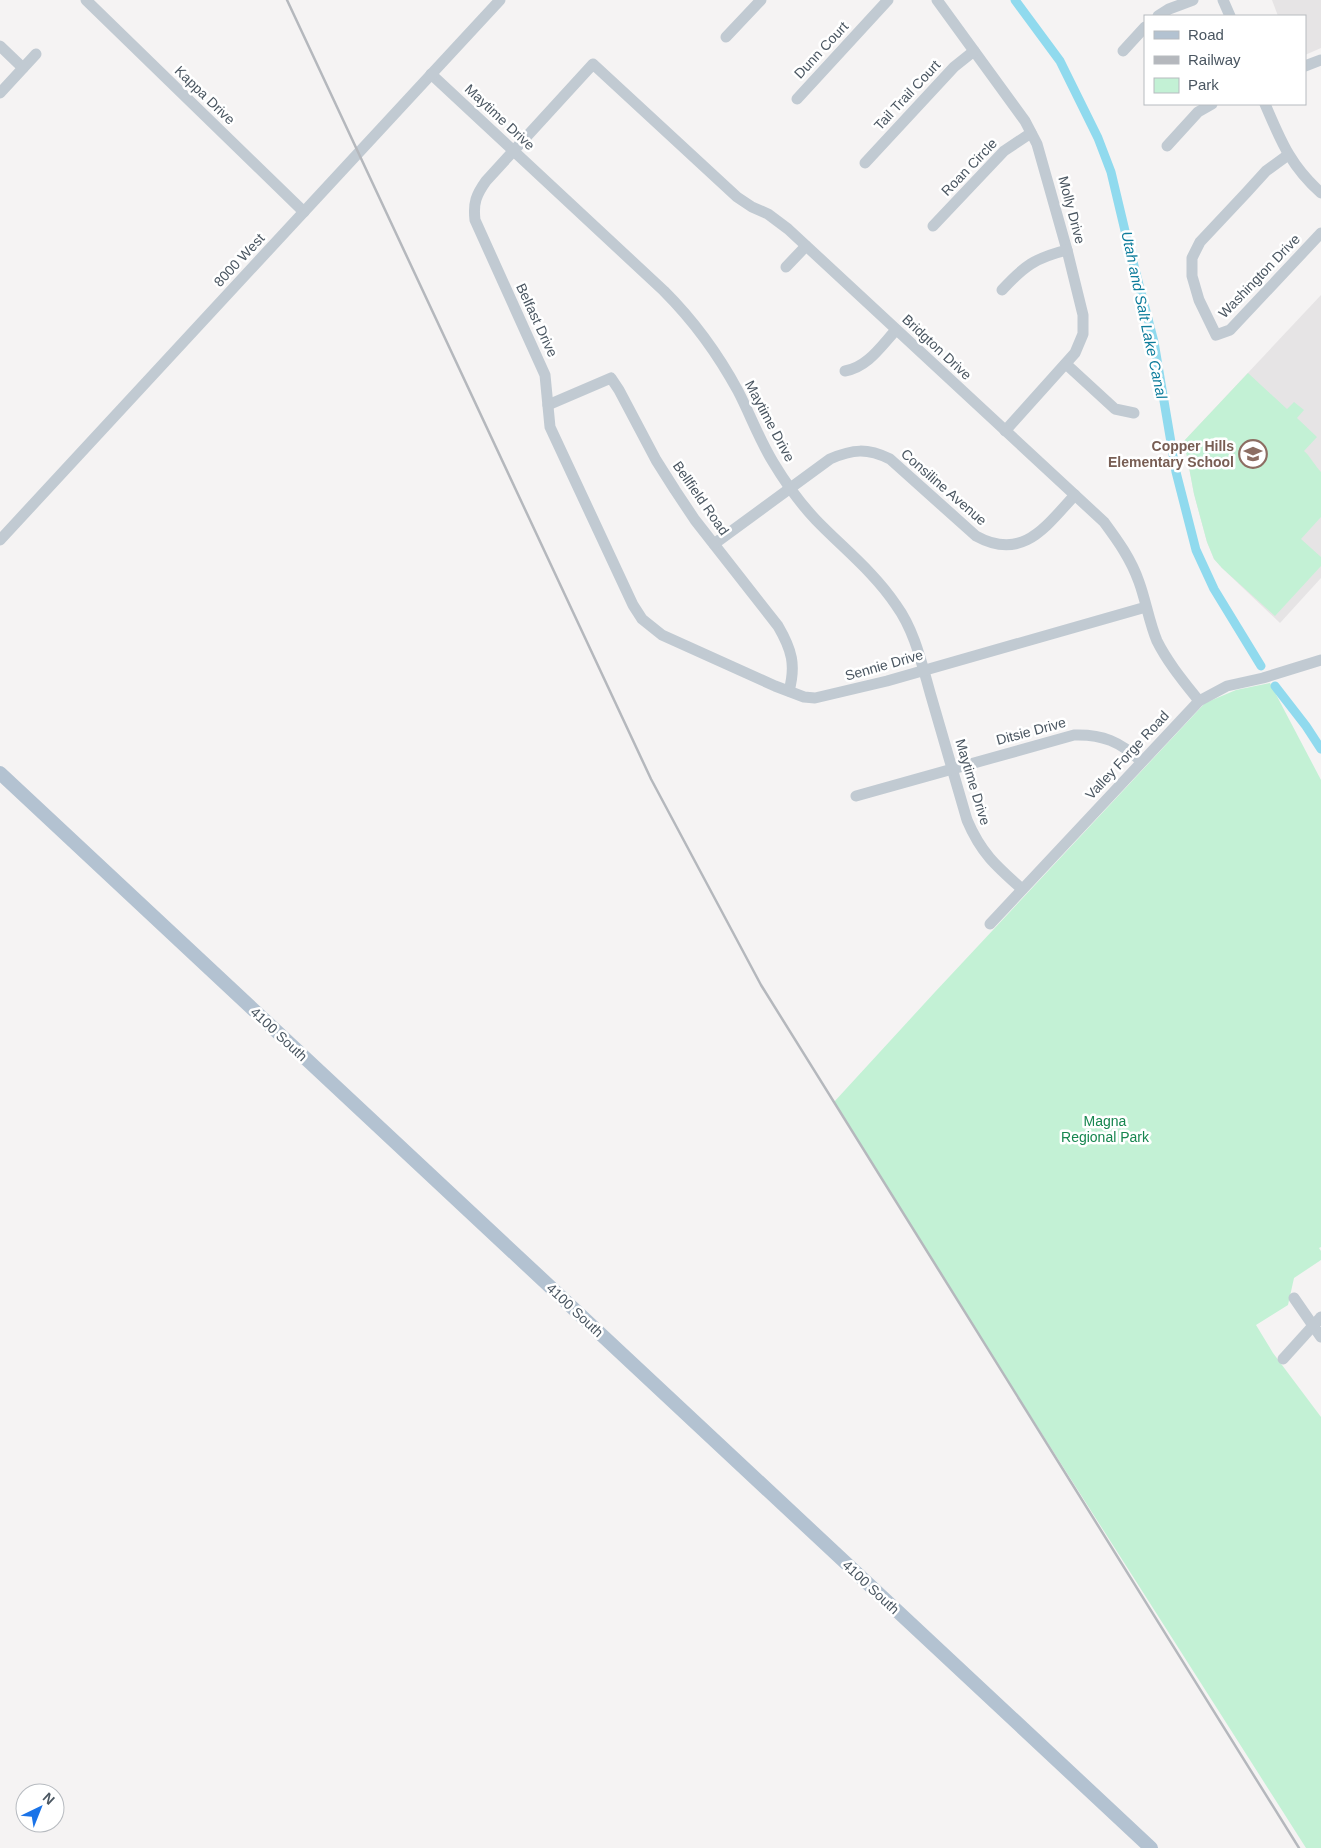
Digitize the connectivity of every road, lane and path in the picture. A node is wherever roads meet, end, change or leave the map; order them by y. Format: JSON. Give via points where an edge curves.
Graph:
{"nodes":[{"id":1,"x":86,"y":0,"type":"edge"},
{"id":2,"x":500,"y":0,"type":"edge"},
{"id":3,"x":761,"y":0,"type":"edge"},
{"id":4,"x":888,"y":0,"type":"edge"},
{"id":5,"x":937,"y":0,"type":"edge"},
{"id":6,"x":1193,"y":0,"type":"edge"},
{"id":7,"x":1223,"y":0,"type":"edge"},
{"id":8,"x":1160,"y":15,"type":"edge"},
{"id":9,"x":1230,"y":15,"type":"edge"},
{"id":10,"x":1144,"y":28,"type":"edge"},
{"id":11,"x":726,"y":37,"type":"dead end"},
{"id":12,"x":0,"y":46,"type":"edge"},
{"id":13,"x":974,"y":51,"type":"junction"},
{"id":14,"x":1123,"y":51,"type":"dead end"},
{"id":15,"x":36,"y":54,"type":"dead end"},
{"id":16,"x":1321,"y":60,"type":"edge"},
{"id":17,"x":593,"y":64,"type":"joint"},
{"id":18,"x":1306,"y":66,"type":"edge"},
{"id":19,"x":23,"y":68,"type":"junction"},
{"id":20,"x":431,"y":74,"type":"junction"},
{"id":21,"x":0,"y":93,"type":"edge"},
{"id":22,"x":797,"y":99,"type":"dead end"},
{"id":23,"x":1210,"y":105,"type":"edge"},
{"id":24,"x":1265,"y":105,"type":"edge"},
{"id":25,"x":1031,"y":133,"type":"junction"},
{"id":26,"x":1166,"y":146,"type":"dead end"},
{"id":27,"x":513,"y":150,"type":"junction"},
{"id":28,"x":1288,"y":155,"type":"junction"},
{"id":29,"x":865,"y":163,"type":"dead end"},
{"id":30,"x":1321,"y":193,"type":"edge"},
{"id":31,"x":304,"y":212,"type":"junction"},
{"id":32,"x":933,"y":226,"type":"dead end"},
{"id":33,"x":1321,"y":233,"type":"edge"},
{"id":34,"x":806,"y":246,"type":"junction"},
{"id":35,"x":1067,"y":250,"type":"junction"},
{"id":36,"x":786,"y":267,"type":"dead end"},
{"id":37,"x":1002,"y":290,"type":"dead end"},
{"id":38,"x":896,"y":330,"type":"junction"},
{"id":39,"x":1066,"y":364,"type":"junction"},
{"id":40,"x":845,"y":371,"type":"dead end"},
{"id":41,"x":548,"y":405,"type":"junction"},
{"id":42,"x":1134,"y":413,"type":"dead end"},
{"id":43,"x":1005,"y":431,"type":"junction"},
{"id":44,"x":790,"y":488,"type":"junction"},
{"id":45,"x":1074,"y":495,"type":"junction"},
{"id":46,"x":0,"y":540,"type":"edge"},
{"id":47,"x":714,"y":544,"type":"junction"},
{"id":48,"x":1146,"y":607,"type":"junction"},
{"id":49,"x":642,"y":619,"type":"joint"},
{"id":50,"x":1321,"y":660,"type":"edge"},
{"id":51,"x":924,"y":670,"type":"junction"},
{"id":52,"x":789,"y":691,"type":"junction"},
{"id":53,"x":1199,"y":701,"type":"junction"},
{"id":54,"x":1141,"y":761,"type":"junction"},
{"id":55,"x":952,"y":769,"type":"junction"},
{"id":56,"x":0,"y":773,"type":"edge"},
{"id":57,"x":856,"y":796,"type":"dead end"},
{"id":58,"x":1022,"y":889,"type":"junction"},
{"id":59,"x":990,"y":924,"type":"dead end"},
{"id":60,"x":1294,"y":1298,"type":"dead end"},
{"id":61,"x":1317,"y":1322,"type":"edge"},
{"id":62,"x":1321,"y":1337,"type":"edge"},
{"id":63,"x":1283,"y":1359,"type":"dead end"},
{"id":64,"x":1151,"y":1848,"type":"edge"}],
"edges":[{"from":1,"to":31,"type":"street","name":"Kappa Drive"},
{"from":2,"to":20,"type":"street","name":"8000 West"},
{"from":3,"to":11,"type":"street"},
{"from":4,"to":22,"type":"street","name":"Dunn Court"},
{"from":5,"to":13,"type":"street","name":"Molly Drive"},
{"from":6,"to":8,"type":"street"},
{"from":7,"to":9,"type":"street"},
{"from":10,"to":14,"type":"street"},
{"from":12,"to":19,"type":"street"},
{"from":13,"to":25,"type":"street","name":"Molly Drive"},
{"from":13,"to":29,"type":"street","name":"Tail Trail Court","via":[[954,67]]},
{"from":15,"to":19,"type":"street"},
{"from":16,"to":18,"type":"street"},
{"from":17,"to":27,"type":"street","name":"Belfast Drive"},
{"from":17,"to":34,"type":"street","name":"Bridgton Drive","via":[[736,197],[774,218]]},
{"from":19,"to":21,"type":"street"},
{"from":20,"to":27,"type":"street","name":"Maytime Drive"},
{"from":20,"to":31,"type":"street","name":"8000 West"},
{"from":23,"to":26,"type":"street","via":[[1198,112]]},
{"from":24,"to":28,"type":"street"},
{"from":25,"to":32,"type":"street","name":"Roan Circle","via":[[1004,151]]},
{"from":25,"to":35,"type":"street","name":"Molly Drive","via":[[1042,157]]},
{"from":27,"to":41,"type":"street","name":"Belfast Drive","via":[[476,194],[473,206],[475,220],[545,375]]},
{"from":27,"to":44,"type":"street","name":"Maytime Drive","via":[[664,291],[695,325],[722,364],[764,447]]},
{"from":28,"to":30,"type":"street"},
{"from":28,"to":33,"type":"street","name":"Washington Drive","via":[[1266,171],[1246,192],[1200,242],[1192,258],[1192,276],[1199,300],[1216,335],[1230,330]]},
{"from":31,"to":46,"type":"street","name":"8000 West"},
{"from":34,"to":36,"type":"street"},
{"from":34,"to":38,"type":"street","name":"Bridgton Drive"},
{"from":35,"to":37,"type":"street","via":[[1027,265]]},
{"from":35,"to":39,"type":"street","name":"Molly Drive","via":[[1084,325],[1080,344]]},
{"from":38,"to":40,"type":"street","via":[[865,363]]},
{"from":38,"to":43,"type":"street","name":"Bridgton Drive"},
{"from":39,"to":42,"type":"street","via":[[1115,409]]},
{"from":39,"to":43,"type":"street","name":"Molly Drive"},
{"from":41,"to":47,"type":"street","name":"Bellfield Road","via":[[611,378],[670,483]]},
{"from":41,"to":49,"type":"street","name":"Belfast Drive","via":[[550,426]]},
{"from":43,"to":45,"type":"street","name":"Bridgton Drive"},
{"from":44,"to":45,"type":"street","name":"Consiline Avenue","via":[[830,459],[846,452],[876,452],[890,458],[976,536],[997,544],[1033,538]]},
{"from":44,"to":47,"type":"street","name":"Consiline Avenue"},
{"from":44,"to":51,"type":"street","name":"Maytime Drive","via":[[814,518],[883,586],[898,607]]},
{"from":45,"to":48,"type":"street","name":"Bridgton Drive","via":[[1104,522],[1118,541],[1130,561]]},
{"from":47,"to":52,"type":"street","name":"Bellfield Road","via":[[787,642],[793,676]]},
{"from":48,"to":51,"type":"street","name":"Sennie Drive"},
{"from":48,"to":53,"type":"street","name":"Bridgton Drive","via":[[1166,658]]},
{"from":49,"to":52,"type":"street","name":"Sennie Drive","via":[[662,636]]},
{"from":50,"to":53,"type":"street","name":"Valley Forge Road","via":[[1227,686]]},
{"from":51,"to":52,"type":"street","name":"Sennie Drive","via":[[826,697],[804,697]]},
{"from":51,"to":55,"type":"street","name":"Maytime Drive"},
{"from":53,"to":54,"type":"street","name":"Valley Forge Road"},
{"from":54,"to":55,"type":"street","name":"Ditsie Drive","via":[[1118,743],[1090,734],[1074,735]]},
{"from":54,"to":58,"type":"street","name":"Valley Forge Road"},
{"from":55,"to":57,"type":"street","name":"Ditsie Drive"},
{"from":55,"to":58,"type":"street","name":"Maytime Drive","via":[[975,840],[990,860]]},
{"from":56,"to":64,"type":"main road","name":"4100 South"},
{"from":58,"to":59,"type":"street","name":"Valley Forge Road"},
{"from":60,"to":61,"type":"street"},
{"from":61,"to":62,"type":"street"},
{"from":61,"to":63,"type":"street"}]}
